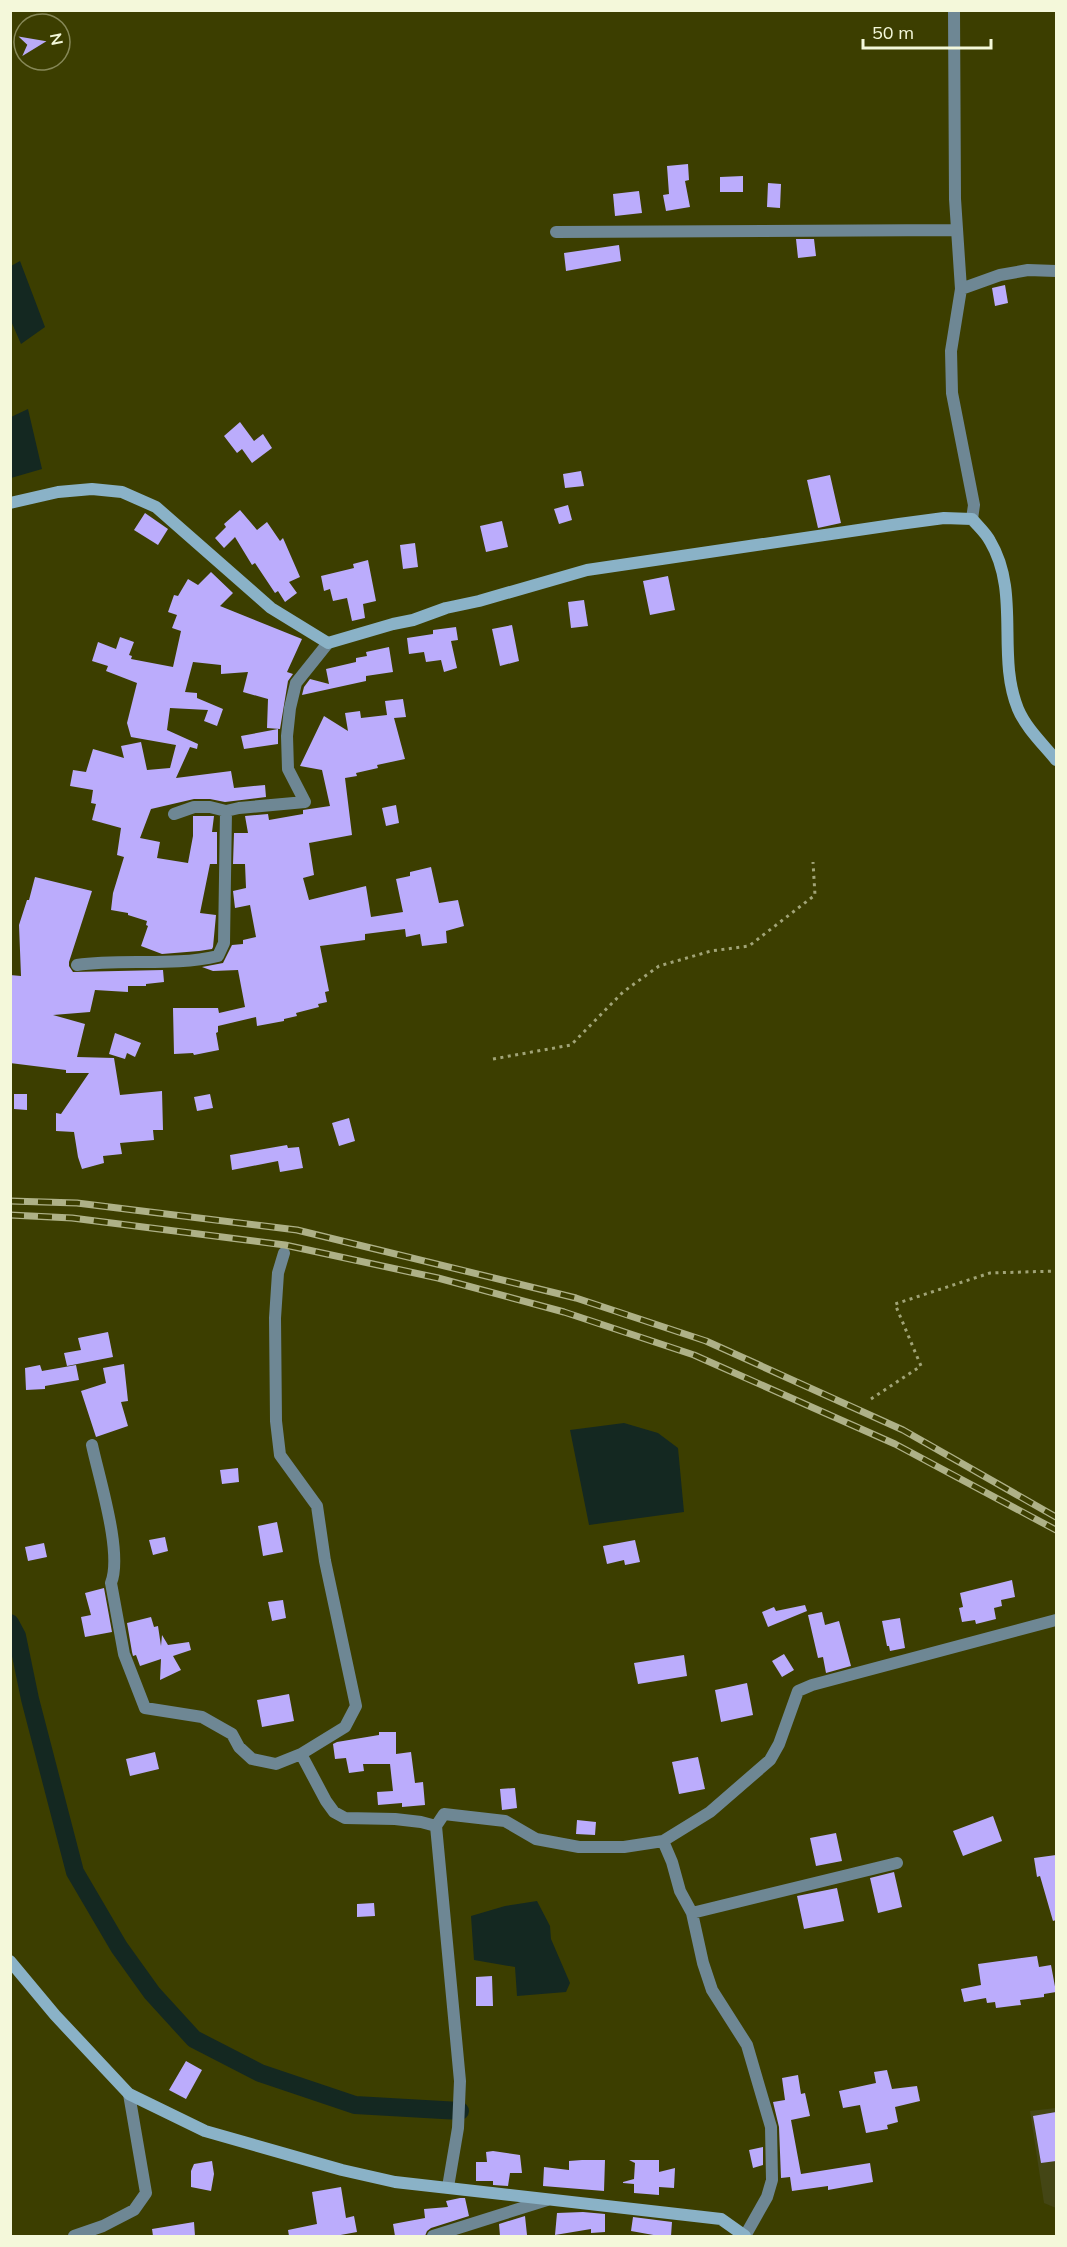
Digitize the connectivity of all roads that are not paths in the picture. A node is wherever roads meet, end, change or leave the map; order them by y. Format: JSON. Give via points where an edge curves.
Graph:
{"nodes":[{"id":1,"x":954,"y":10,"type":"edge"},
{"id":2,"x":956,"y":230,"type":"junction"},
{"id":3,"x":556,"y":232,"type":"dead end"},
{"id":4,"x":1056,"y":271,"type":"edge"},
{"id":5,"x":961,"y":289,"type":"junction"},
{"id":6,"x":10,"y":503,"type":"edge"},
{"id":7,"x":972,"y":519,"type":"junction"},
{"id":8,"x":328,"y":643,"type":"junction"},
{"id":9,"x":1056,"y":760,"type":"edge"},
{"id":10,"x":226,"y":812,"type":"junction"},
{"id":11,"x":174,"y":814,"type":"dead end"},
{"id":12,"x":77,"y":965,"type":"dead end"},
{"id":13,"x":285,"y":1253,"type":"dead end"},
{"id":14,"x":92,"y":1445,"type":"dead end"},
{"id":15,"x":1056,"y":1620,"type":"edge"},
{"id":16,"x":301,"y":1754,"type":"junction"},
{"id":17,"x":436,"y":1826,"type":"junction"},
{"id":18,"x":663,"y":1841,"type":"junction"},
{"id":19,"x":897,"y":1863,"type":"dead end"},
{"id":20,"x":692,"y":1913,"type":"junction"},
{"id":21,"x":10,"y":1961,"type":"edge"},
{"id":22,"x":129,"y":2094,"type":"junction"},
{"id":23,"x":448,"y":2187,"type":"junction"},
{"id":24,"x":547,"y":2200,"type":"junction"},
{"id":25,"x":74,"y":2236,"type":"edge"},
{"id":26,"x":434,"y":2236,"type":"edge"},
{"id":27,"x":745,"y":2236,"type":"edge"}],
"edges":[{"from":1,"to":2,"type":"street"},
{"from":2,"to":3,"type":"street"},
{"from":2,"to":5,"type":"street"},
{"from":4,"to":5,"type":"street","via":[[1000,275]]},
{"from":5,"to":7,"type":"street","via":[[951,351],[952,393],[974,505]]},
{"from":6,"to":8,"type":"street","via":[[58,492],[122,492],[156,507],[271,608]]},
{"from":7,"to":8,"type":"street","via":[[944,518],[587,570]]},
{"from":7,"to":9,"type":"street","via":[[990,541],[1002,570],[1017,707]]},
{"from":8,"to":10,"type":"street","via":[[296,683],[290,708],[288,769],[305,802]]},
{"from":10,"to":11,"type":"street","via":[[194,807]]},
{"from":10,"to":12,"type":"street","via":[[224,943],[218,956]]},
{"from":13,"to":16,"type":"street","via":[[278,1273],[275,1318],[280,1455],[317,1506],[356,1706],[345,1727]]},
{"from":14,"to":16,"type":"street","via":[[115,1554],[111,1584],[124,1654],[145,1708],[202,1717],[232,1734],[252,1759],[276,1764]]},
{"from":15,"to":18,"type":"street","via":[[798,1691],[770,1760],[710,1812]]},
{"from":16,"to":17,"type":"street","via":[[326,1801],[345,1818],[395,1819]]},
{"from":17,"to":18,"type":"street","via":[[444,1814],[462,1814],[505,1821],[536,1839],[579,1847],[624,1847]]},
{"from":17,"to":23,"type":"street","via":[[460,2081],[458,2128]]},
{"from":18,"to":20,"type":"street","via":[[680,1892]]},
{"from":19,"to":20,"type":"street"},
{"from":20,"to":27,"type":"street","via":[[712,1990],[747,2045],[771,2127],[772,2180]]},
{"from":21,"to":22,"type":"street"},
{"from":22,"to":23,"type":"street","via":[[205,2131],[342,2170],[395,2182]]},
{"from":22,"to":25,"type":"street","via":[[146,2193],[134,2210]]},
{"from":23,"to":24,"type":"street"},
{"from":24,"to":26,"type":"street"},
{"from":24,"to":27,"type":"street","via":[[721,2219]]}]}
